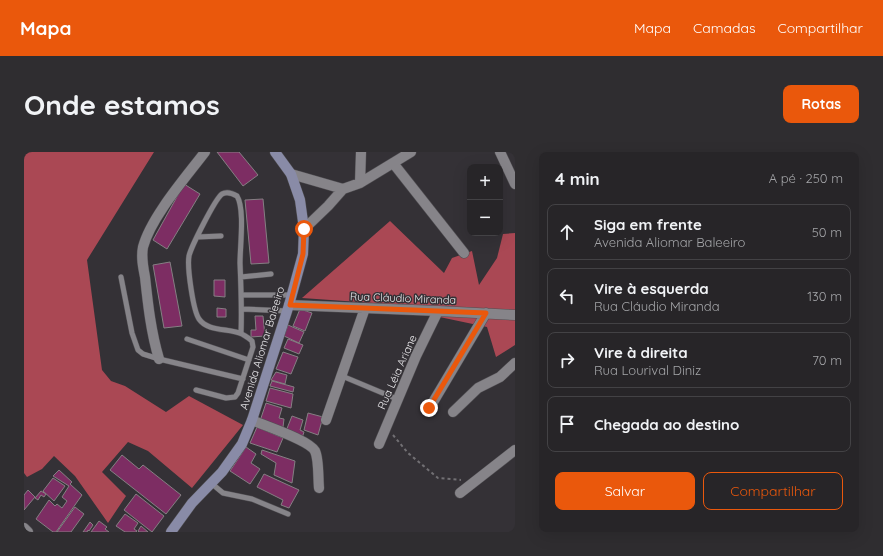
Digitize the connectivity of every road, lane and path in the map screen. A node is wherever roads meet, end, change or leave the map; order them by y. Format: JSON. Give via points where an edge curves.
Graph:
{"nodes":[{"id":1,"x":205,"y":152,"type":"edge"},
{"id":2,"x":275,"y":152,"type":"edge"},
{"id":3,"x":361,"y":152,"type":"edge"},
{"id":4,"x":411,"y":152,"type":"edge"},
{"id":5,"x":500,"y":152,"type":"edge"},
{"id":6,"x":393,"y":164,"type":"junction"},
{"id":7,"x":291,"y":174,"type":"junction"},
{"id":8,"x":360,"y":183,"type":"junction"},
{"id":9,"x":515,"y":184,"type":"edge"},
{"id":10,"x":342,"y":190,"type":"junction"},
{"id":11,"x":304,"y":229,"type":"junction"},
{"id":12,"x":221,"y":236,"type":"dead end"},
{"id":13,"x":197,"y":237,"type":"junction"},
{"id":14,"x":464,"y":252,"type":"dead end"},
{"id":15,"x":271,"y":274,"type":"dead end"},
{"id":16,"x":120,"y":277,"type":"dead end"},
{"id":17,"x":241,"y":277,"type":"junction"},
{"id":18,"x":242,"y":295,"type":"junction"},
{"id":19,"x":290,"y":304,"type":"junction"},
{"id":20,"x":365,"y":308,"type":"junction"},
{"id":21,"x":242,"y":309,"type":"junction"},
{"id":22,"x":438,"y":311,"type":"junction"},
{"id":23,"x":486,"y":313,"type":"junction"},
{"id":24,"x":515,"y":315,"type":"edge"},
{"id":25,"x":241,"y":333,"type":"junction"},
{"id":26,"x":187,"y":339,"type":"dead end"},
{"id":27,"x":159,"y":359,"type":"junction"},
{"id":28,"x":249,"y":360,"type":"junction"},
{"id":29,"x":515,"y":363,"type":"edge"},
{"id":30,"x":342,"y":376,"type":"junction"},
{"id":31,"x":243,"y":379,"type":"junction"},
{"id":32,"x":196,"y":390,"type":"dead end"},
{"id":33,"x":397,"y":399,"type":"junction"},
{"id":34,"x":429,"y":408,"type":"dead end"},
{"id":35,"x":453,"y":412,"type":"dead end"},
{"id":36,"x":252,"y":420,"type":"junction"},
{"id":37,"x":326,"y":420,"type":"dead end"},
{"id":38,"x":386,"y":426,"type":"junction"},
{"id":39,"x":379,"y":444,"type":"dead end"},
{"id":40,"x":515,"y":450,"type":"edge"},
{"id":41,"x":476,"y":481,"type":"junction"},
{"id":42,"x":211,"y":483,"type":"junction"},
{"id":43,"x":319,"y":488,"type":"dead end"},
{"id":44,"x":460,"y":493,"type":"dead end"},
{"id":45,"x":288,"y":514,"type":"dead end"},
{"id":46,"x":24,"y":528,"type":"edge"},
{"id":47,"x":28,"y":532,"type":"edge"},
{"id":48,"x":171,"y":532,"type":"edge"}],
"edges":[{"from":1,"to":27,"type":"street","via":[[168,200],[150,229],[144,246],[142,261],[147,306]]},
{"from":2,"to":7,"type":"main road","name":"Avenida Aliomar Baleeiro"},
{"from":3,"to":8,"type":"street"},
{"from":4,"to":6,"type":"street"},
{"from":5,"to":9,"type":"street"},
{"from":6,"to":8,"type":"street"},
{"from":6,"to":14,"type":"street"},
{"from":7,"to":10,"type":"street"},
{"from":7,"to":11,"type":"main road","name":"Avenida Aliomar Baleeiro","via":[[300,200]]},
{"from":8,"to":10,"type":"street"},
{"from":10,"to":11,"type":"street"},
{"from":11,"to":19,"type":"main road","name":"Avenida Aliomar Baleeiro","via":[[303,254]]},
{"from":12,"to":13,"type":"lane"},
{"from":13,"to":17,"type":"lane","via":[[222,194],[236,196],[240,206]]},
{"from":13,"to":25,"type":"lane","via":[[188,268],[197,316],[208,325]]},
{"from":15,"to":17,"type":"lane"},
{"from":16,"to":27,"type":"lane","via":[[134,344],[143,354]]},
{"from":17,"to":18,"type":"lane"},
{"from":18,"to":19,"type":"lane"},
{"from":18,"to":21,"type":"lane"},
{"from":19,"to":20,"type":"street","name":"Rua Cláudio Miranda"},
{"from":19,"to":21,"type":"lane"},
{"from":19,"to":36,"type":"main road","name":"Avenida Aliomar Baleeiro"},
{"from":20,"to":22,"type":"street","name":"Rua Cláudio Miranda"},
{"from":20,"to":30,"type":"street"},
{"from":21,"to":25,"type":"lane"},
{"from":22,"to":23,"type":"street","name":"Rua Cláudio Miranda"},
{"from":22,"to":33,"type":"street","name":"Rua Léia Ariane"},
{"from":23,"to":24,"type":"street","name":"Rua Cláudio Miranda"},
{"from":23,"to":34,"type":"street"},
{"from":25,"to":28,"type":"lane","via":[[252,341]]},
{"from":26,"to":28,"type":"lane"},
{"from":27,"to":31,"type":"lane"},
{"from":28,"to":31,"type":"lane"},
{"from":29,"to":35,"type":"street","via":[[500,377],[478,388]]},
{"from":30,"to":33,"type":"lane"},
{"from":30,"to":37,"type":"street"},
{"from":31,"to":32,"type":"lane","via":[[238,393],[231,398]]},
{"from":33,"to":38,"type":"street","name":"Rua Léia Ariane"},
{"from":36,"to":42,"type":"main road","name":"Avenida Aliomar Baleeiro","via":[[242,444]]},
{"from":36,"to":43,"type":"street","via":[[292,436],[312,448],[317,455]]},
{"from":38,"to":39,"type":"street","name":"Rua Léia Ariane"},
{"from":38,"to":41,"type":"path","via":[[408,453],[438,478]]},
{"from":40,"to":41,"type":"street"},
{"from":41,"to":44,"type":"street"},
{"from":42,"to":45,"type":"lane","via":[[223,493],[252,499]]},
{"from":42,"to":48,"type":"main road","name":"Avenida Aliomar Baleeiro","via":[[192,503]]},
{"from":46,"to":47,"type":"street"}]}
